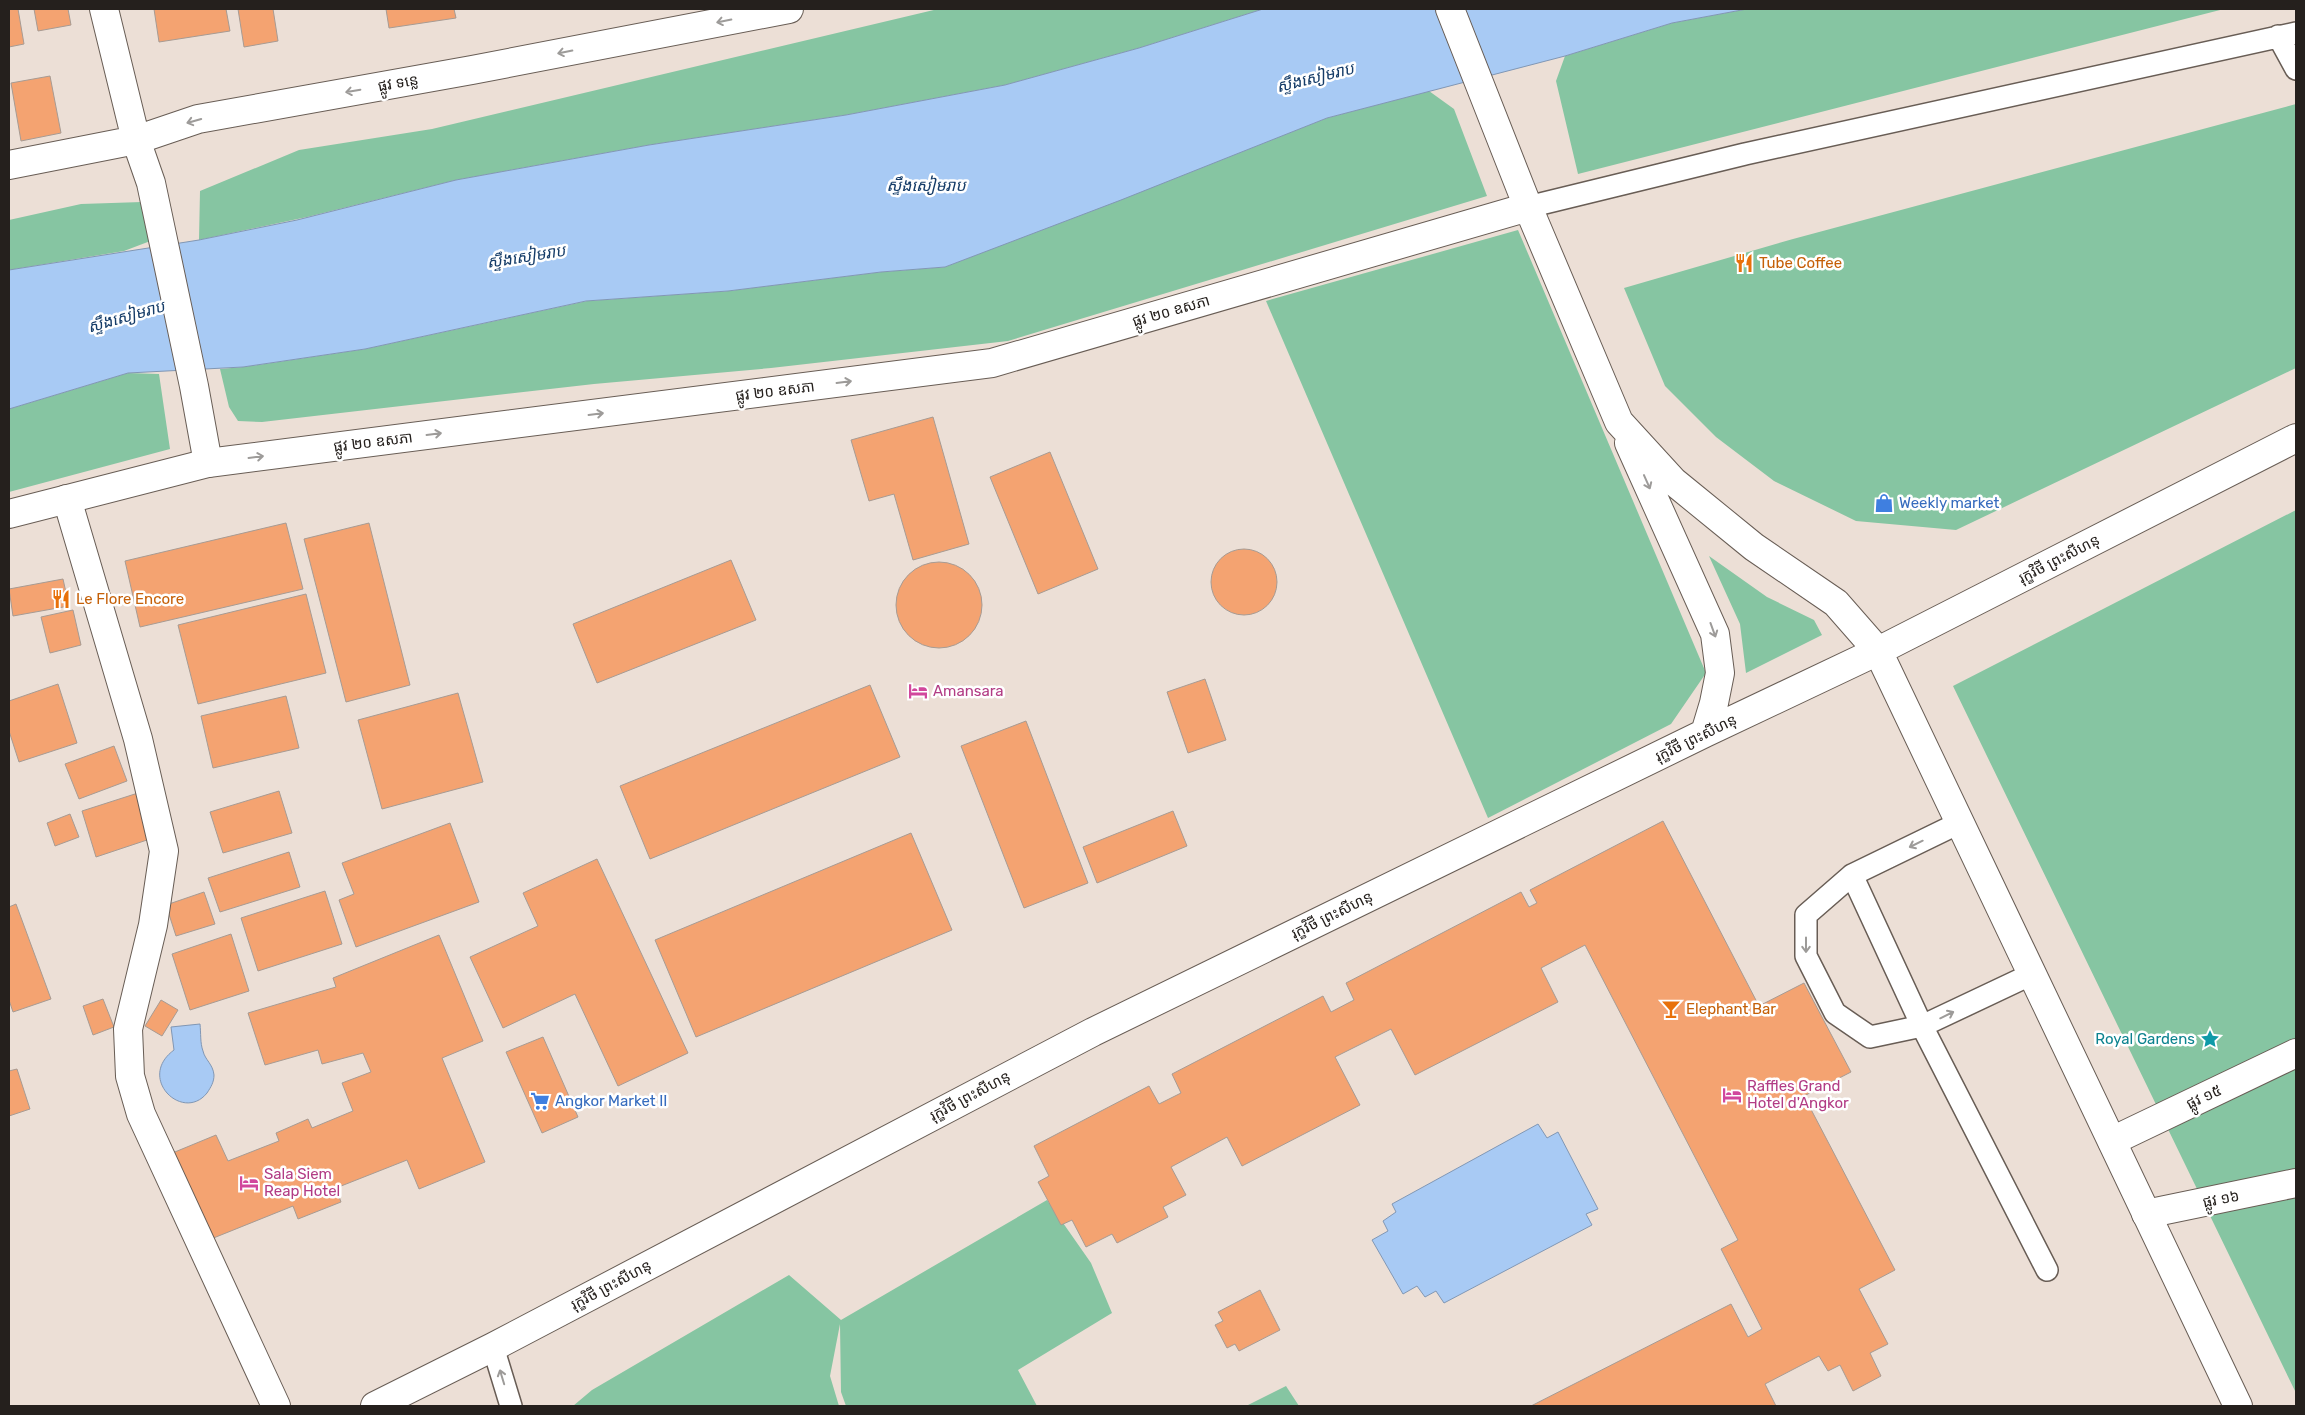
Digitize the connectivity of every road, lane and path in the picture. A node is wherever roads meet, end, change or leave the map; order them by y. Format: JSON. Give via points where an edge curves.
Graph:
{"nodes":[{"id":1,"x":104,"y":9,"type":"edge"},
{"id":2,"x":789,"y":9,"type":"edge"},
{"id":3,"x":1450,"y":9,"type":"edge"},
{"id":4,"x":2287,"y":34,"type":"edge"},
{"id":5,"x":2296,"y":69,"type":"edge"},
{"id":6,"x":136,"y":140,"type":"junction"},
{"id":7,"x":9,"y":165,"type":"edge"},
{"id":8,"x":1528,"y":207,"type":"junction"},
{"id":9,"x":1620,"y":422,"type":"junction"},
{"id":10,"x":2296,"y":438,"type":"edge"},
{"id":11,"x":208,"y":463,"type":"junction"},
{"id":12,"x":67,"y":498,"type":"junction"},
{"id":13,"x":9,"y":514,"type":"edge"},
{"id":14,"x":1878,"y":651,"type":"junction"},
{"id":15,"x":1705,"y":733,"type":"junction"},
{"id":16,"x":1960,"y":823,"type":"junction"},
{"id":17,"x":1852,"y":875,"type":"junction"},
{"id":18,"x":2032,"y":974,"type":"junction"},
{"id":19,"x":1922,"y":1026,"type":"junction"},
{"id":20,"x":2296,"y":1053,"type":"edge"},
{"id":21,"x":2112,"y":1141,"type":"junction"},
{"id":22,"x":2296,"y":1183,"type":"edge"},
{"id":23,"x":2146,"y":1214,"type":"junction"},
{"id":24,"x":2047,"y":1270,"type":"dead end"},
{"id":25,"x":493,"y":1347,"type":"junction"},
{"id":26,"x":276,"y":1406,"type":"edge"},
{"id":27,"x":375,"y":1406,"type":"edge"},
{"id":28,"x":512,"y":1406,"type":"edge"},
{"id":29,"x":2238,"y":1406,"type":"edge"}],
"edges":[{"from":1,"to":6,"type":"street"},
{"from":2,"to":6,"type":"street","name":"ផ្លូវ ទន្លេ","one_way":true,"via":[[198,120]]},
{"from":3,"to":8,"type":"street"},
{"from":4,"to":5,"type":"lane"},
{"from":4,"to":8,"type":"lane","via":[[1745,154]]},
{"from":6,"to":7,"type":"street","name":"ផ្លូវ ទន្លេ"},
{"from":6,"to":11,"type":"street","via":[[151,183]]},
{"from":8,"to":9,"type":"street"},
{"from":11,"to":8,"type":"street","name":"ផ្លូវ ២០ ឧសភា","one_way":true,"via":[[992,363]]},
{"from":9,"to":14,"type":"street","via":[[1674,481],[1754,547],[1836,603]]},
{"from":9,"to":15,"type":"street","one_way":true,"via":[[1715,634],[1720,673]]},
{"from":10,"to":14,"type":"street","name":"រុក្ខវិថី ព្រះសីហនុ"},
{"from":11,"to":12,"type":"street","name":"ផ្លូវ ២០ ឧសភា"},
{"from":12,"to":13,"type":"street","name":"ផ្លូវ ២០ ឧសភា"},
{"from":12,"to":26,"type":"street","via":[[138,739],[164,851],[153,925],[128,1029],[130,1076],[141,1114]]},
{"from":14,"to":15,"type":"street","name":"រុក្ខវិថី ព្រះសីហនុ"},
{"from":14,"to":16,"type":"street"},
{"from":15,"to":25,"type":"street","name":"រុក្ខវិថី ព្រះសីហនុ","via":[[1093,1032]]},
{"from":16,"to":17,"type":"lane","one_way":true},
{"from":16,"to":18,"type":"street"},
{"from":17,"to":19,"type":"lane"},
{"from":17,"to":19,"type":"lane","one_way":true,"via":[[1806,915],[1806,956],[1835,1013],[1870,1037]]},
{"from":19,"to":18,"type":"lane","one_way":true},
{"from":18,"to":21,"type":"street"},
{"from":19,"to":24,"type":"lane"},
{"from":20,"to":21,"type":"street","name":"ផ្លូវ ១៥"},
{"from":21,"to":23,"type":"street"},
{"from":22,"to":23,"type":"street","name":"ផ្លូវ ១៦"},
{"from":23,"to":29,"type":"street"},
{"from":25,"to":27,"type":"street","name":"រុក្ខវិថី ព្រះសីហនុ"},
{"from":28,"to":25,"type":"lane","one_way":true}]}
